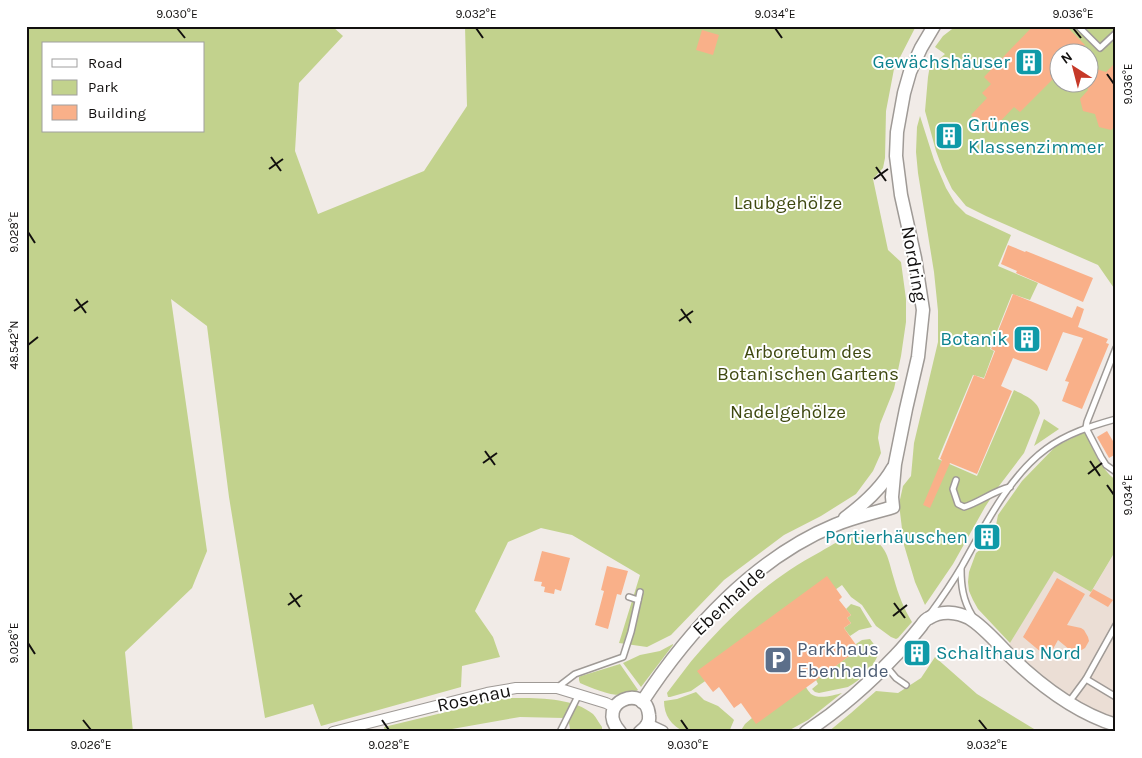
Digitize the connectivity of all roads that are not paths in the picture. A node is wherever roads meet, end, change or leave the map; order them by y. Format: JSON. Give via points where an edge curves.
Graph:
{"nodes":[{"id":1,"x":1078,"y":26,"type":"edge"},
{"id":2,"x":935,"y":28,"type":"edge"},
{"id":3,"x":1116,"y":33,"type":"edge"},
{"id":4,"x":1116,"y":348,"type":"edge"},
{"id":5,"x":1116,"y":419,"type":"edge"},
{"id":6,"x":1086,"y":428,"type":"junction"},
{"id":7,"x":895,"y":464,"type":"junction"},
{"id":8,"x":1116,"y":472,"type":"edge"},
{"id":9,"x":956,"y":480,"type":"dead end"},
{"id":10,"x":1010,"y":487,"type":"junction"},
{"id":11,"x":893,"y":507,"type":"joint"},
{"id":12,"x":837,"y":524,"type":"junction"},
{"id":13,"x":961,"y":568,"type":"junction"},
{"id":14,"x":640,"y":592,"type":"dead end"},
{"id":15,"x":629,"y":597,"type":"dead end"},
{"id":16,"x":638,"y":600,"type":"junction"},
{"id":17,"x":928,"y":618,"type":"junction"},
{"id":18,"x":977,"y":623,"type":"junction"},
{"id":19,"x":1116,"y":625,"type":"edge"},
{"id":20,"x":886,"y":666,"type":"junction"},
{"id":21,"x":1086,"y":679,"type":"junction"},
{"id":22,"x":906,"y":685,"type":"dead end"},
{"id":23,"x":557,"y":688,"type":"junction"},
{"id":24,"x":579,"y":694,"type":"junction"},
{"id":25,"x":1116,"y":697,"type":"edge"},
{"id":26,"x":642,"y":702,"type":"junction"},
{"id":27,"x":1069,"y":702,"type":"junction"},
{"id":28,"x":614,"y":707,"type":"junction"},
{"id":29,"x":1116,"y":725,"type":"edge"},
{"id":30,"x":643,"y":728,"type":"edge"},
{"id":31,"x":345,"y":730,"type":"edge"},
{"id":32,"x":333,"y":732,"type":"edge"},
{"id":33,"x":560,"y":732,"type":"edge"},
{"id":34,"x":620,"y":732,"type":"edge"},
{"id":35,"x":662,"y":732,"type":"edge"},
{"id":36,"x":806,"y":732,"type":"edge"}],
"edges":[{"from":1,"to":3,"type":"lane","via":[[1100,48]]},
{"from":2,"to":7,"type":"street","name":"Nordring","via":[[906,83],[897,132],[896,156],[923,310],[918,357]]},
{"from":4,"to":6,"type":"lane"},
{"from":5,"to":6,"type":"lane"},
{"from":6,"to":8,"type":"lane","via":[[1101,458]]},
{"from":6,"to":10,"type":"lane","via":[[1046,448],[1025,467]]},
{"from":7,"to":11,"type":"street","name":"Nordring"},
{"from":7,"to":12,"type":"street","name":"Ebenhalde","via":[[876,492]]},
{"from":9,"to":10,"type":"lane","via":[[953,489],[958,504],[964,507]]},
{"from":10,"to":13,"type":"lane"},
{"from":11,"to":12,"type":"street","name":"Ebenhalde"},
{"from":12,"to":26,"type":"street","name":"Ebenhalde","via":[[799,543],[731,594],[686,642]]},
{"from":13,"to":17,"type":"lane"},
{"from":13,"to":18,"type":"lane","via":[[962,592]]},
{"from":14,"to":16,"type":"lane"},
{"from":15,"to":16,"type":"lane"},
{"from":16,"to":23,"type":"lane","via":[[623,657],[575,674]]},
{"from":17,"to":18,"type":"street","via":[[950,612]]},
{"from":17,"to":20,"type":"street"},
{"from":18,"to":27,"type":"street","via":[[1044,686]]},
{"from":19,"to":21,"type":"lane"},
{"from":20,"to":22,"type":"lane"},
{"from":20,"to":36,"type":"street"},
{"from":21,"to":25,"type":"lane"},
{"from":21,"to":27,"type":"lane"},
{"from":23,"to":24,"type":"street","name":"Rosenau"},
{"from":23,"to":31,"type":"street","name":"Rosenau","via":[[516,688],[487,693]]},
{"from":24,"to":28,"type":"street","name":"Rosenau"},
{"from":24,"to":33,"type":"lane"},
{"from":26,"to":28,"type":"street","via":[[627,698]]},
{"from":26,"to":30,"type":"street","via":[[649,714]]},
{"from":27,"to":29,"type":"street"},
{"from":28,"to":34,"type":"street","via":[[613,722]]},
{"from":30,"to":35,"type":"street"},
{"from":31,"to":32,"type":"street","name":"Rosenau"}]}
